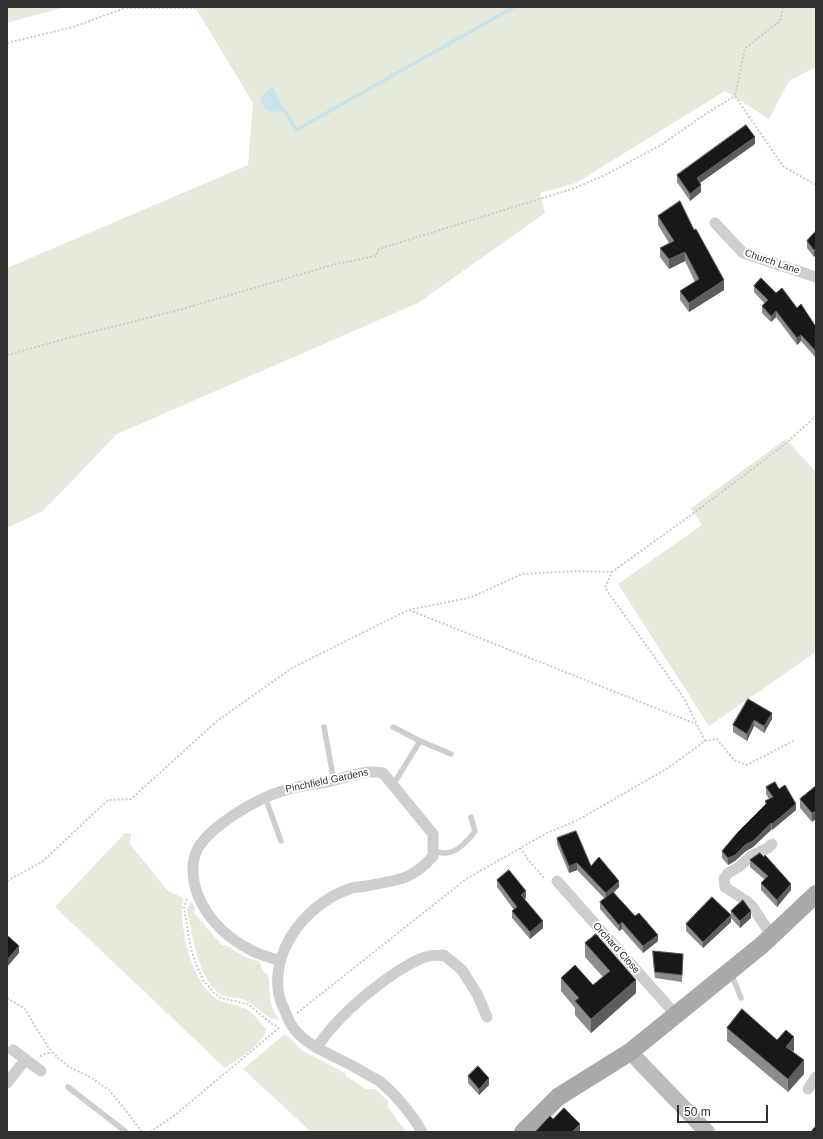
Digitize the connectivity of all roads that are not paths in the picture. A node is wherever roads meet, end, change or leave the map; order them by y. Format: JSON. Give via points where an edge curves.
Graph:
{"nodes":[{"id":1,"x":715,"y":224,"type":"dead end"},
{"id":2,"x":816,"y":277,"type":"edge"},
{"id":3,"x":324,"y":727,"type":"dead end"},
{"id":4,"x":392,"y":727,"type":"dead end"},
{"id":5,"x":420,"y":741,"type":"junction"},
{"id":6,"x":450,"y":754,"type":"dead end"},
{"id":7,"x":334,"y":780,"type":"junction"},
{"id":8,"x":392,"y":785,"type":"junction"},
{"id":9,"x":265,"y":797,"type":"junction"},
{"id":10,"x":471,"y":817,"type":"dead end"},
{"id":11,"x":281,"y":841,"type":"dead end"},
{"id":12,"x":772,"y":844,"type":"dead end"},
{"id":13,"x":433,"y":851,"type":"junction"},
{"id":14,"x":557,"y":881,"type":"road end"},
{"id":15,"x":816,"y":894,"type":"edge"},
{"id":16,"x":772,"y":936,"type":"junction"},
{"id":17,"x":280,"y":961,"type":"junction"},
{"id":18,"x":728,"y":973,"type":"junction"},
{"id":19,"x":741,"y":998,"type":"dead end"},
{"id":20,"x":676,"y":1015,"type":"junction"},
{"id":21,"x":487,"y":1017,"type":"dead end"},
{"id":22,"x":317,"y":1047,"type":"junction"},
{"id":23,"x":10,"y":1048,"type":"edge"},
{"id":24,"x":630,"y":1052,"type":"junction"},
{"id":25,"x":25,"y":1060,"type":"junction"},
{"id":26,"x":41,"y":1071,"type":"dead end"},
{"id":27,"x":816,"y":1077,"type":"edge"},
{"id":28,"x":7,"y":1083,"type":"edge"},
{"id":29,"x":68,"y":1087,"type":"dead end"},
{"id":30,"x":808,"y":1089,"type":"dead end"},
{"id":31,"x":126,"y":1132,"type":"edge"},
{"id":32,"x":422,"y":1132,"type":"edge"},
{"id":33,"x":523,"y":1132,"type":"edge"},
{"id":34,"x":707,"y":1132,"type":"edge"}],
"edges":[{"from":1,"to":2,"type":"street","name":"Church Lane","via":[[743,253]]},
{"from":3,"to":7,"type":"lane"},
{"from":4,"to":5,"type":"lane"},
{"from":5,"to":6,"type":"lane"},
{"from":5,"to":8,"type":"lane"},
{"from":7,"to":8,"type":"street","name":"Pinchfield Gardens","via":[[373,771],[383,773]]},
{"from":7,"to":9,"type":"street","name":"Pinchfield Gardens","via":[[283,790]]},
{"from":8,"to":13,"type":"street","name":"Pinchfield Gardens","via":[[433,834]]},
{"from":9,"to":11,"type":"lane"},
{"from":9,"to":17,"type":"street","name":"Pinchfield Gardens","via":[[241,810],[205,839],[198,849],[192,877],[206,911],[218,927],[250,950]]},
{"from":10,"to":13,"type":"lane","via":[[475,831],[461,846],[445,853]]},
{"from":12,"to":16,"type":"street","via":[[728,872],[724,879],[725,886],[752,906]]},
{"from":13,"to":17,"type":"street","via":[[433,856],[424,866],[410,876],[392,882],[349,889],[310,912],[296,929]]},
{"from":14,"to":20,"type":"street","name":"Orchard Close"},
{"from":15,"to":16,"type":"main road"},
{"from":16,"to":18,"type":"main road"},
{"from":17,"to":22,"type":"street","via":[[277,985],[280,1001],[295,1030]]},
{"from":18,"to":19,"type":"lane","via":[[733,978]]},
{"from":18,"to":20,"type":"main road"},
{"from":20,"to":24,"type":"main road"},
{"from":21,"to":22,"type":"street","via":[[462,970],[444,956],[428,956],[410,964],[363,997],[328,1031]]},
{"from":22,"to":32,"type":"street","via":[[381,1082],[408,1110]]},
{"from":23,"to":25,"type":"street"},
{"from":24,"to":33,"type":"main road","via":[[558,1097]]},
{"from":24,"to":34,"type":"street"},
{"from":25,"to":26,"type":"street"},
{"from":25,"to":28,"type":"street"},
{"from":27,"to":30,"type":"street"},
{"from":29,"to":31,"type":"lane"}]}
